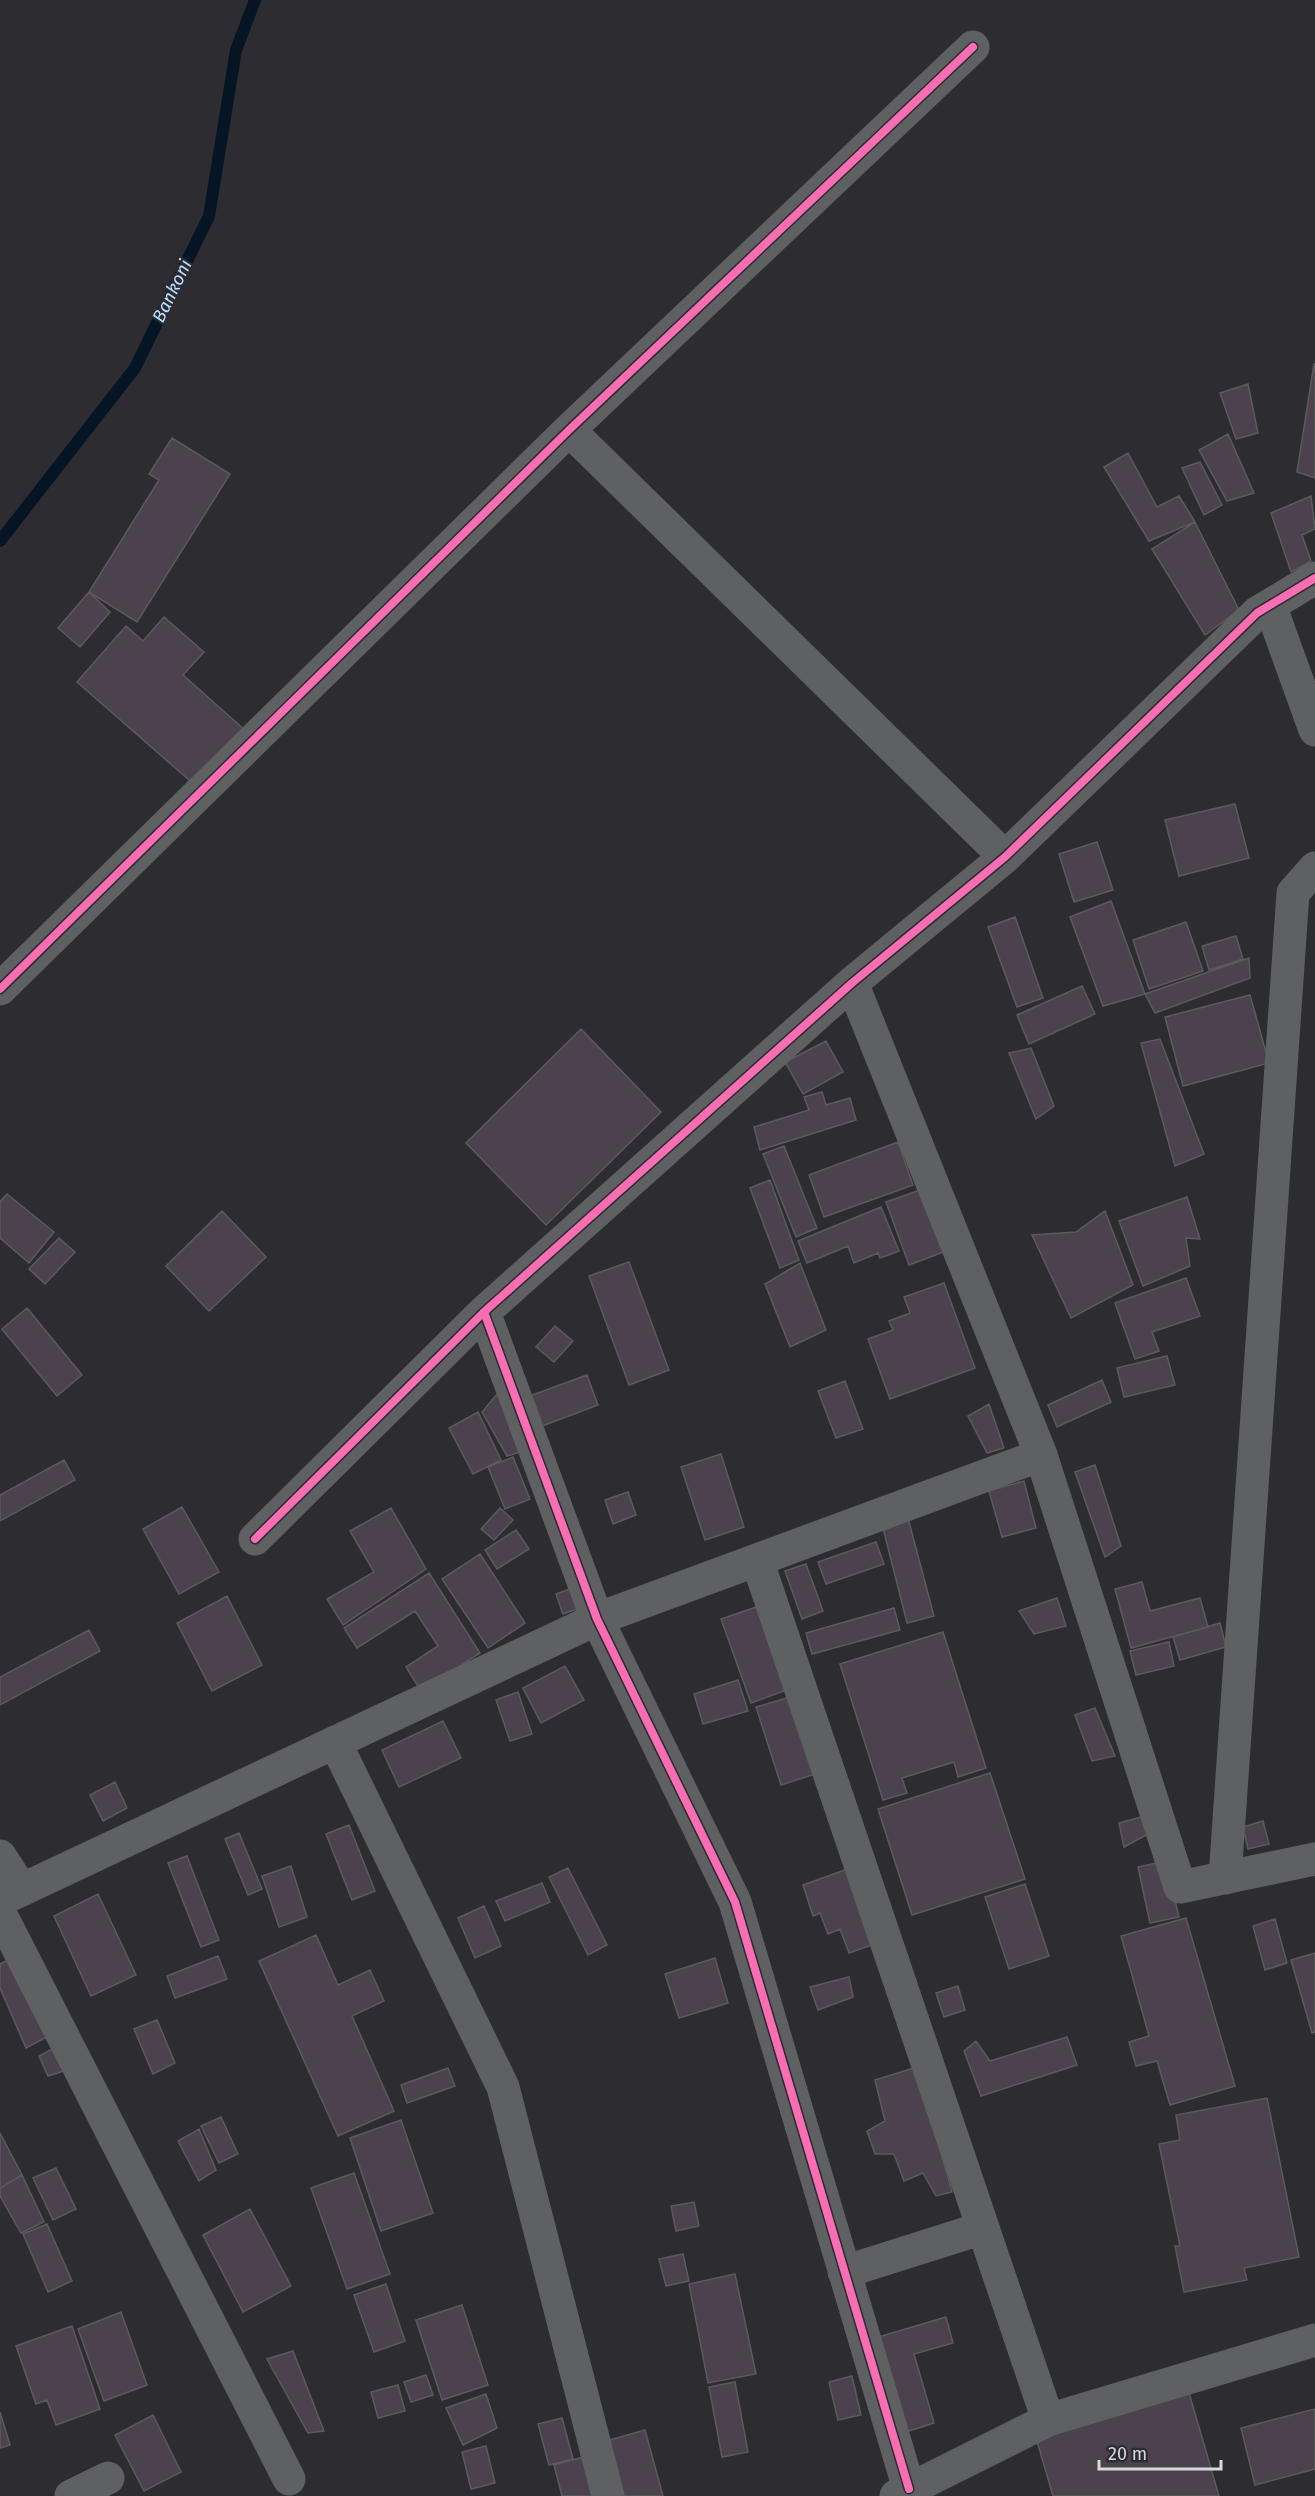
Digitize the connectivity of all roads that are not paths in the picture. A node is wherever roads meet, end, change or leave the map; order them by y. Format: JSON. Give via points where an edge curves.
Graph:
{"nodes":[{"id":1,"x":973,"y":47,"type":"dead end"},
{"id":2,"x":570,"y":430,"type":"junction"},
{"id":3,"x":1315,"y":578,"type":"edge"},
{"id":4,"x":1270,"y":605,"type":"junction"},
{"id":5,"x":1315,"y":730,"type":"edge"},
{"id":6,"x":1005,"y":857,"type":"junction"},
{"id":7,"x":1315,"y":868,"type":"edge"},
{"id":8,"x":852,"y":983,"type":"junction"},
{"id":9,"x":0,"y":989,"type":"edge"},
{"id":10,"x":484,"y":1311,"type":"junction"},
{"id":11,"x":1041,"y":1455,"type":"junction"},
{"id":12,"x":255,"y":1539,"type":"dead end"},
{"id":13,"x":757,"y":1560,"type":"junction"},
{"id":14,"x":597,"y":1619,"type":"junction"},
{"id":15,"x":335,"y":1742,"type":"junction"},
{"id":16,"x":0,"y":1856,"type":"edge"},
{"id":17,"x":1315,"y":1859,"type":"edge"},
{"id":18,"x":1225,"y":1878,"type":"junction"},
{"id":19,"x":7,"y":1901,"type":"edge"},
{"id":20,"x":983,"y":2228,"type":"junction"},
{"id":21,"x":844,"y":2272,"type":"junction"},
{"id":22,"x":1315,"y":2340,"type":"edge"},
{"id":23,"x":1048,"y":2420,"type":"junction"},
{"id":24,"x":108,"y":2478,"type":"dead end"},
{"id":25,"x":289,"y":2479,"type":"dead end"},
{"id":26,"x":902,"y":2493,"type":"edge"},
{"id":27,"x":71,"y":2496,"type":"edge"},
{"id":28,"x":608,"y":2496,"type":"edge"}],
"edges":[{"from":1,"to":2,"type":"street"},
{"from":2,"to":6,"type":"street"},
{"from":2,"to":9,"type":"street"},
{"from":3,"to":4,"type":"street"},
{"from":4,"to":5,"type":"street"},
{"from":4,"to":6,"type":"street","via":[[1257,613]]},
{"from":6,"to":8,"type":"street"},
{"from":7,"to":18,"type":"street","via":[[1293,893]]},
{"from":8,"to":10,"type":"street"},
{"from":8,"to":11,"type":"street"},
{"from":10,"to":12,"type":"street"},
{"from":10,"to":14,"type":"street"},
{"from":11,"to":13,"type":"street"},
{"from":11,"to":18,"type":"street","via":[[1180,1887]]},
{"from":13,"to":14,"type":"street"},
{"from":13,"to":20,"type":"street"},
{"from":14,"to":15,"type":"street"},
{"from":14,"to":21,"type":"street","via":[[735,1902]]},
{"from":15,"to":19,"type":"street"},
{"from":15,"to":28,"type":"street","via":[[503,2087]]},
{"from":16,"to":19,"type":"street"},
{"from":17,"to":18,"type":"street"},
{"from":19,"to":25,"type":"street"},
{"from":20,"to":21,"type":"street"},
{"from":20,"to":23,"type":"street"},
{"from":21,"to":26,"type":"street"},
{"from":22,"to":23,"type":"street"},
{"from":23,"to":26,"type":"street"},
{"from":24,"to":27,"type":"street"}]}
